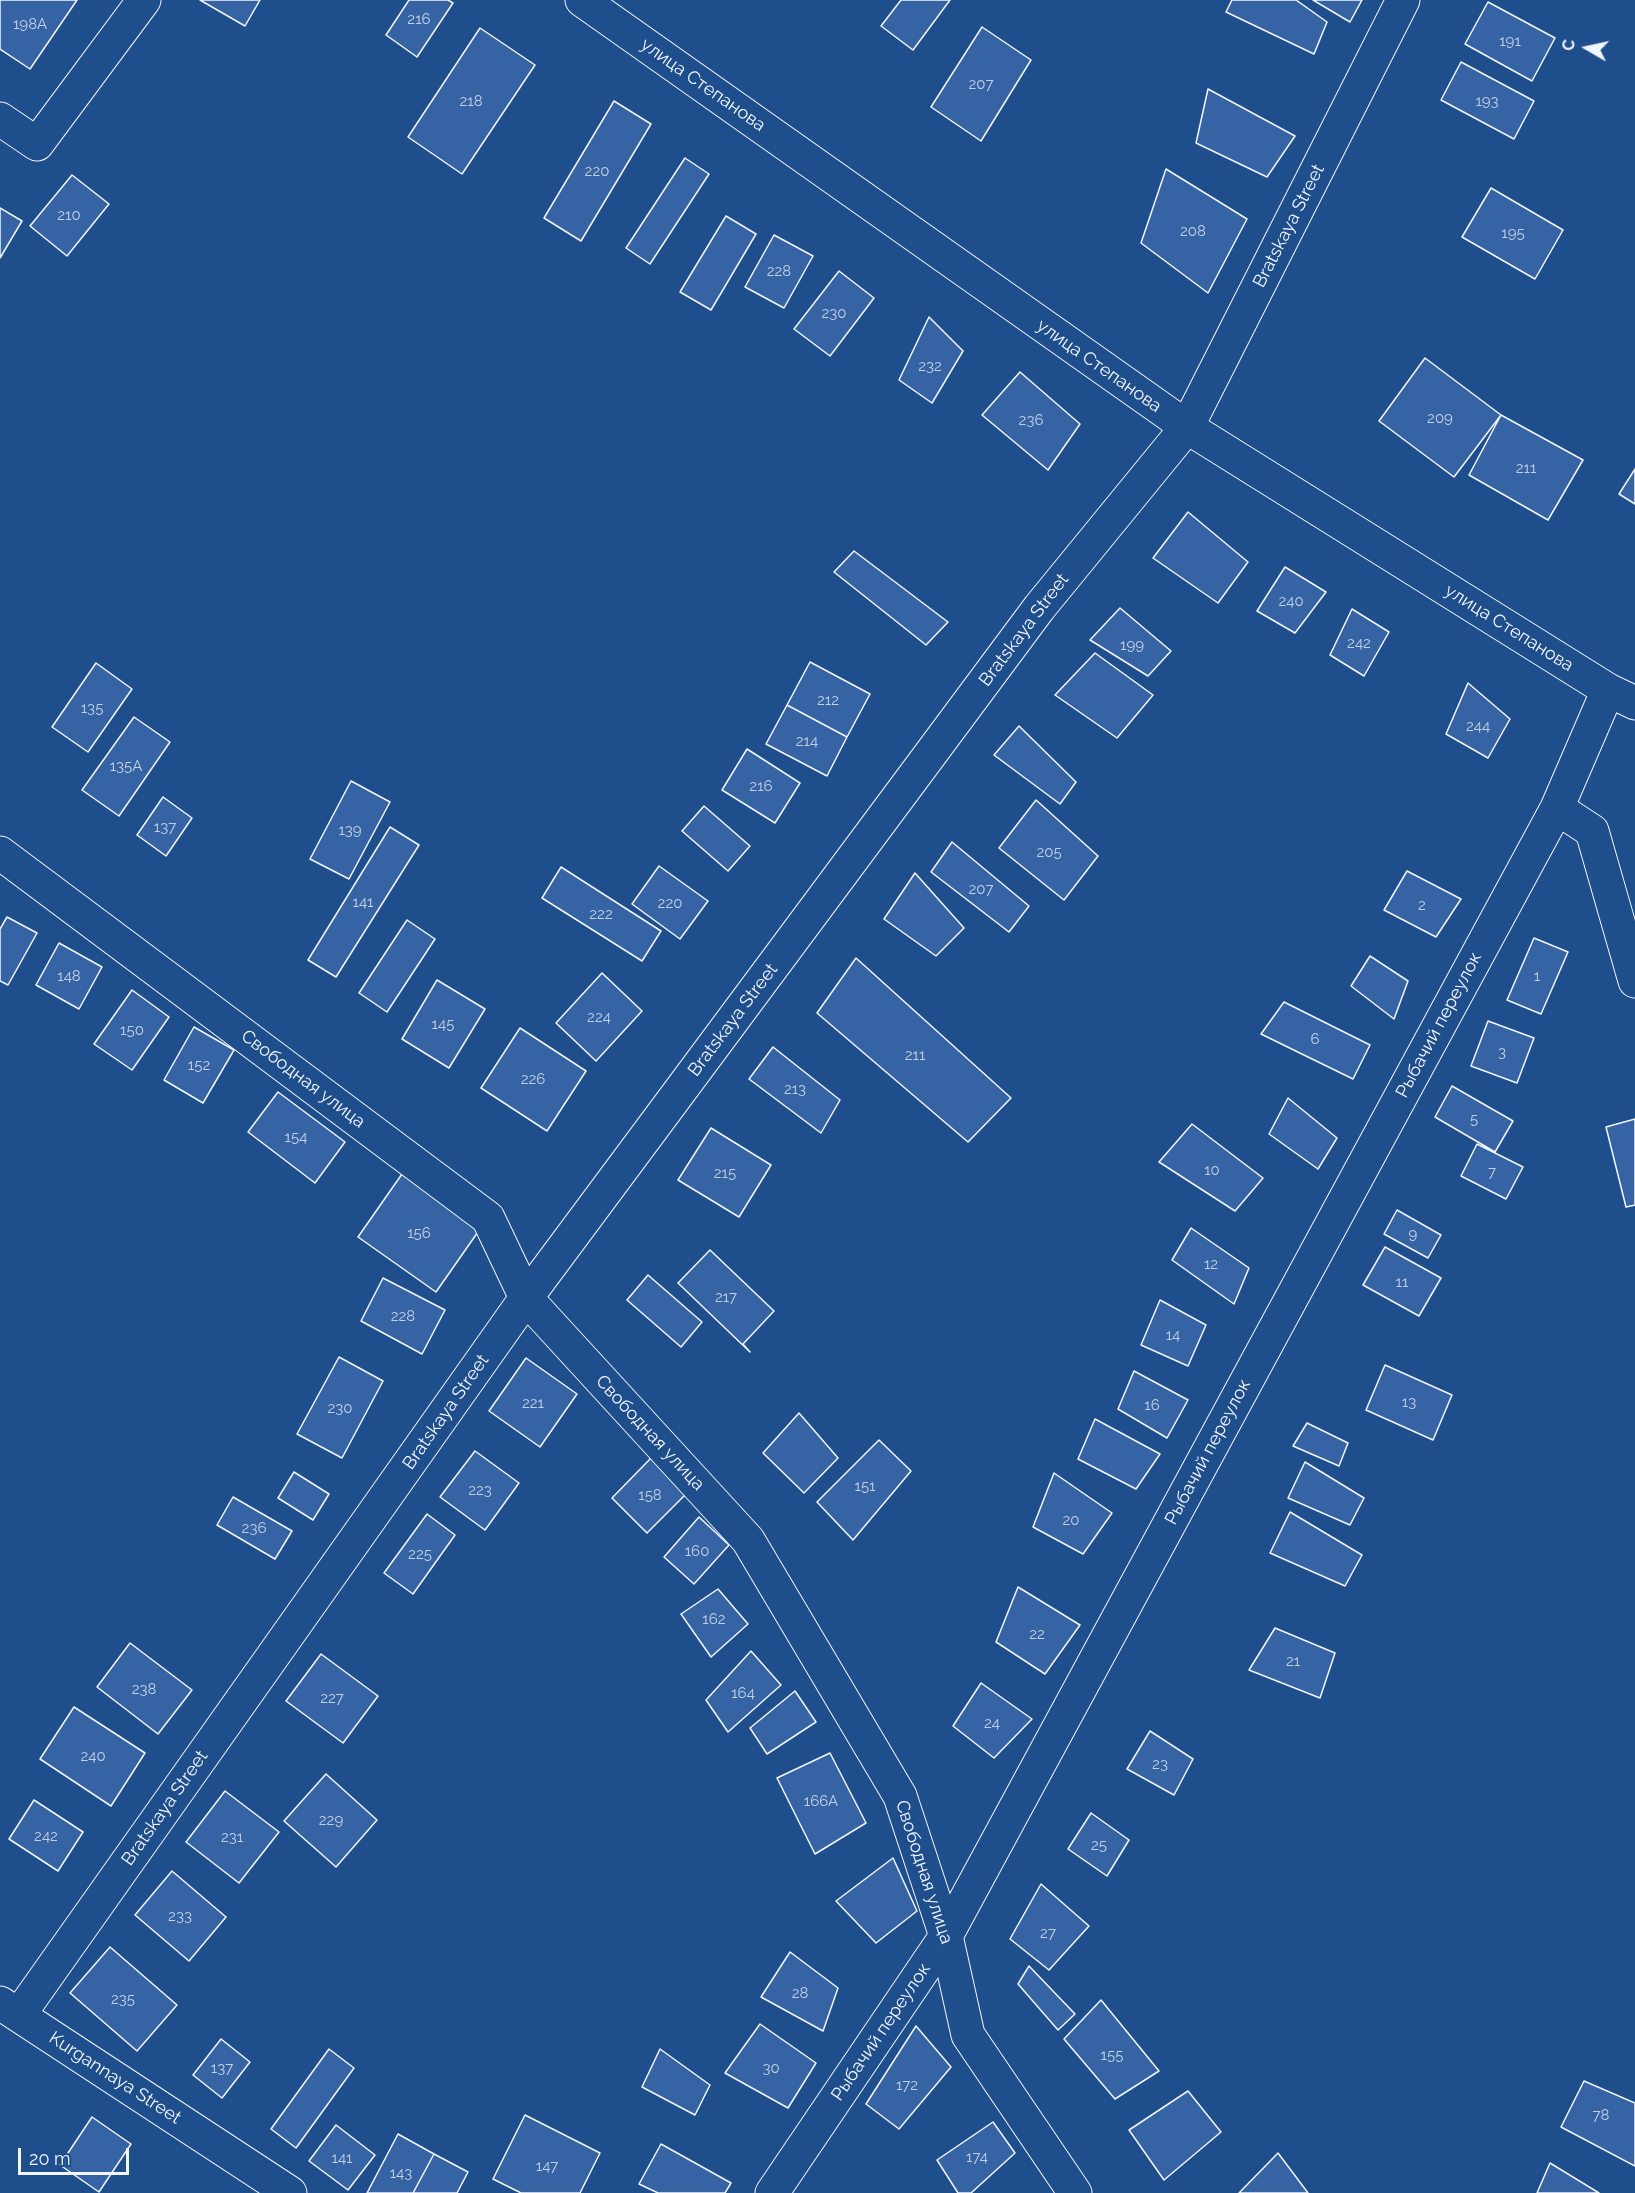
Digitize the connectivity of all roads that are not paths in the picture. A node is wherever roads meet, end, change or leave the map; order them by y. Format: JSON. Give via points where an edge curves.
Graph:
{"nodes":[{"id":1,"x":144,"y":0,"type":"edge"},
{"id":2,"x":582,"y":0,"type":"edge"},
{"id":3,"x":1403,"y":0,"type":"edge"},
{"id":4,"x":0,"y":119,"type":"edge"},
{"id":5,"x":1186,"y":427,"type":"junction"},
{"id":6,"x":1622,"y":697,"type":"edge"},
{"id":7,"x":1557,"y":808,"type":"junction"},
{"id":8,"x":0,"y":853,"type":"edge"},
{"id":9,"x":1635,"y":981,"type":"edge"},
{"id":10,"x":526,"y":1299,"type":"junction"},
{"id":11,"x":946,"y":1936,"type":"junction"},
{"id":12,"x":9,"y":2009,"type":"edge"},
{"id":13,"x":290,"y":2193,"type":"edge"},
{"id":14,"x":772,"y":2193,"type":"edge"},
{"id":15,"x":1075,"y":2193,"type":"edge"}],
"edges":[{"from":1,"to":4,"type":"street","via":[[37,144]]},
{"from":2,"to":5,"type":"street","name":"улица Степанова"},
{"from":3,"to":5,"type":"street","name":"Bratskaya Street"},
{"from":5,"to":6,"type":"street","name":"улица Степанова"},
{"from":5,"to":10,"type":"street","name":"Bratskaya Street","via":[[1039,608]]},
{"from":6,"to":7,"type":"street","name":"Рыбачий переулок"},
{"from":7,"to":9,"type":"street","via":[[1592,831]]},
{"from":7,"to":11,"type":"street","name":"Рыбачий переулок"},
{"from":8,"to":10,"type":"street","name":"Свободная улица","via":[[488,1218]]},
{"from":10,"to":11,"type":"street","name":"Свободная улица","via":[[748,1540],[900,1796]]},
{"from":10,"to":12,"type":"street","name":"Bratskaya Street"},
{"from":11,"to":14,"type":"street","name":"Рыбачий переулок"},
{"from":11,"to":15,"type":"street","name":"Свободная улица","via":[[968,2035]]},
{"from":12,"to":13,"type":"street","name":"Kurgannaya Street"}]}
